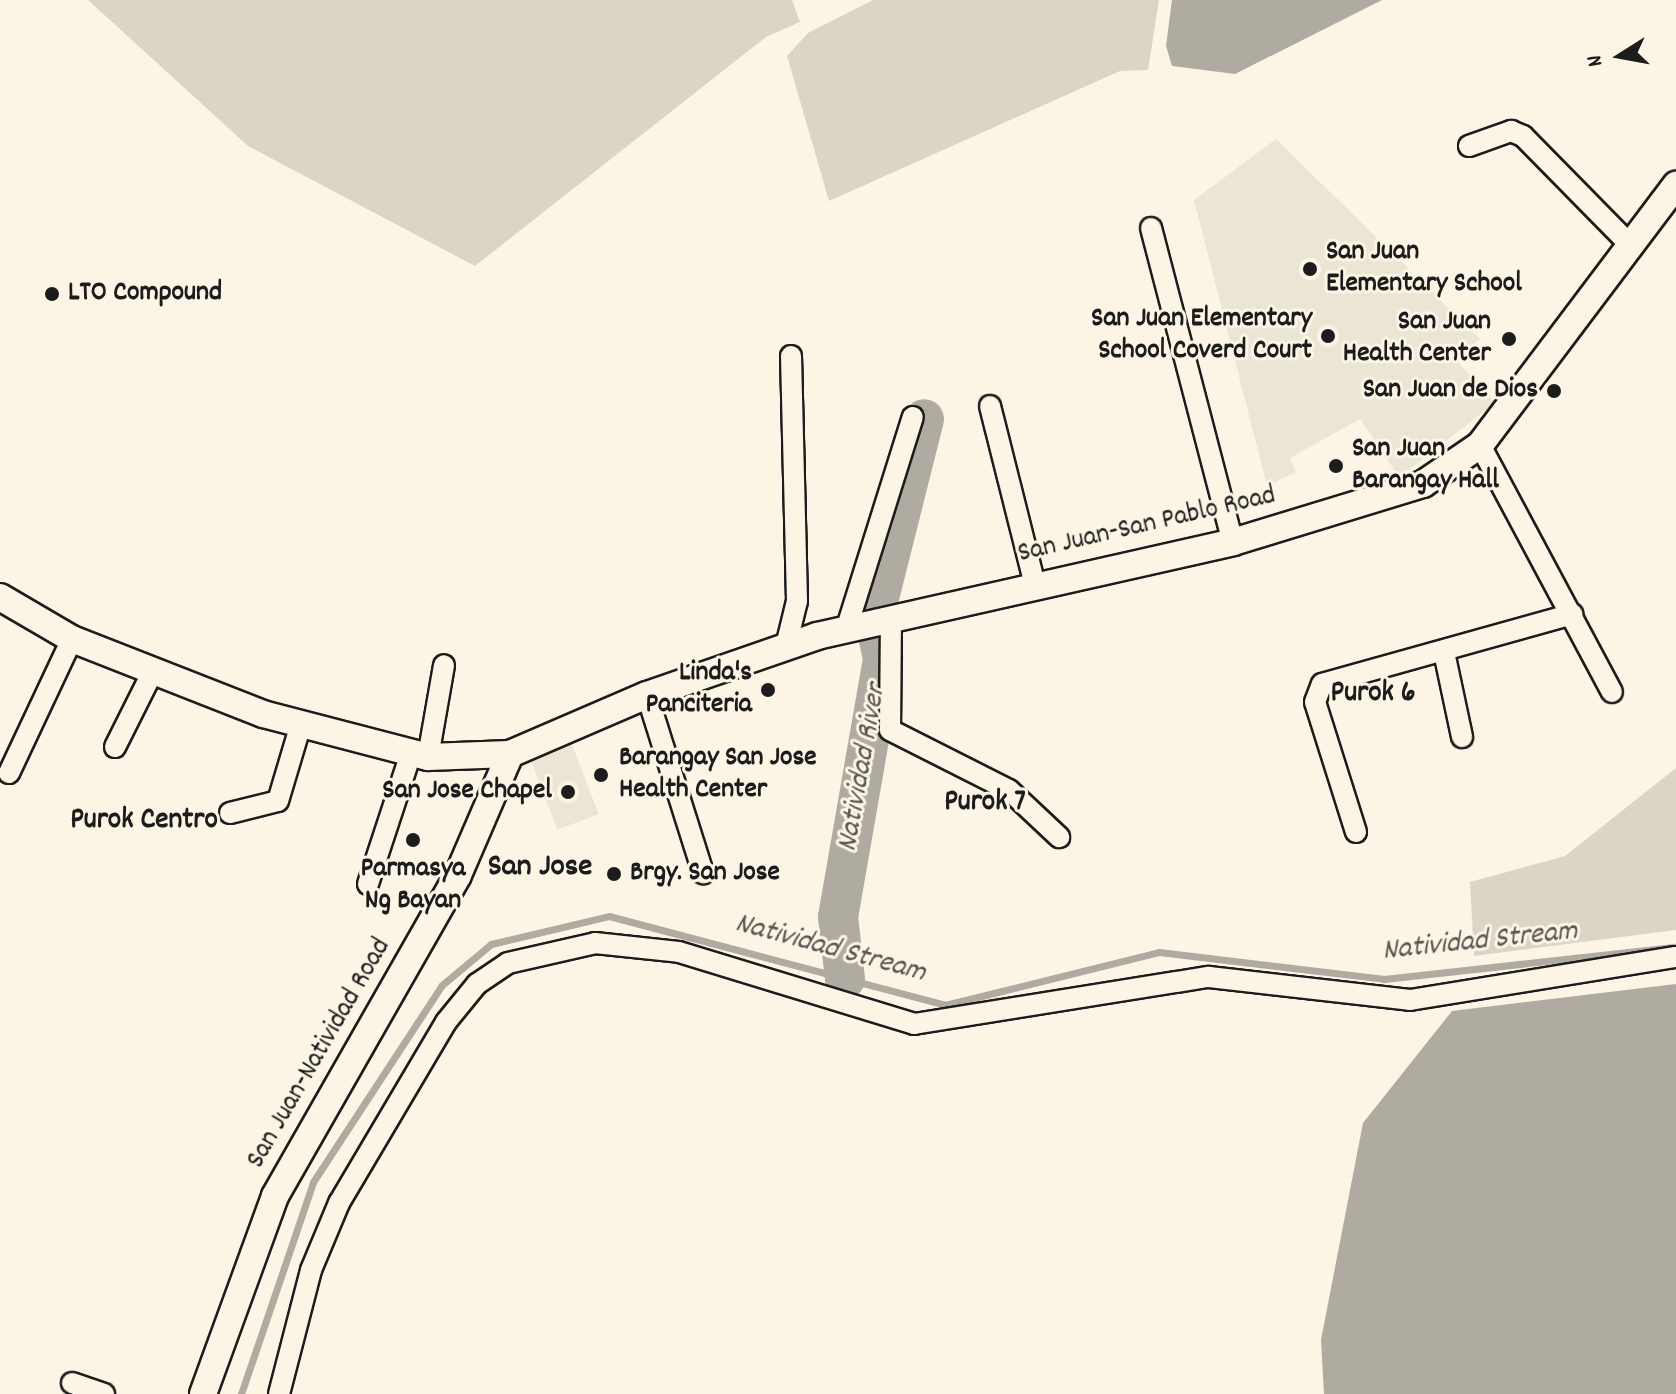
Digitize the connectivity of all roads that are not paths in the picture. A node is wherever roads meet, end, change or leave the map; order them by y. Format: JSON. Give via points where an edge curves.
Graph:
{"nodes":[{"id":1,"x":1469,"y":146,"type":"dead end"},
{"id":2,"x":1676,"y":185,"type":"edge"},
{"id":3,"x":1151,"y":228,"type":"dead end"},
{"id":4,"x":1627,"y":242,"type":"junction"},
{"id":5,"x":791,"y":356,"type":"dead end"},
{"id":6,"x":990,"y":406,"type":"dead end"},
{"id":7,"x":913,"y":417,"type":"dead end"},
{"id":8,"x":1480,"y":445,"type":"junction"},
{"id":9,"x":1233,"y":542,"type":"junction"},
{"id":10,"x":1035,"y":585,"type":"junction"},
{"id":11,"x":0,"y":597,"type":"edge"},
{"id":12,"x":1572,"y":614,"type":"junction"},
{"id":13,"x":887,"y":618,"type":"junction"},
{"id":14,"x":852,"y":626,"type":"junction"},
{"id":15,"x":72,"y":639,"type":"junction"},
{"id":16,"x":786,"y":646,"type":"junction"},
{"id":17,"x":1444,"y":652,"type":"junction"},
{"id":18,"x":444,"y":665,"type":"dead end"},
{"id":19,"x":152,"y":673,"type":"junction"},
{"id":20,"x":1612,"y":692,"type":"dead end"},
{"id":21,"x":647,"y":695,"type":"junction"},
{"id":22,"x":301,"y":724,"type":"junction"},
{"id":23,"x":1462,"y":737,"type":"dead end"},
{"id":24,"x":115,"y":747,"type":"dead end"},
{"id":25,"x":510,"y":754,"type":"junction"},
{"id":26,"x":419,"y":755,"type":"junction"},
{"id":27,"x":9,"y":773,"type":"dead end"},
{"id":28,"x":230,"y":813,"type":"dead end"},
{"id":29,"x":1356,"y":832,"type":"dead end"},
{"id":30,"x":1059,"y":837,"type":"dead end"},
{"id":31,"x":703,"y":873,"type":"dead end"},
{"id":32,"x":368,"y":884,"type":"dead end"},
{"id":33,"x":1676,"y":957,"type":"edge"},
{"id":34,"x":72,"y":1383,"type":"dead end"},
{"id":35,"x":104,"y":1394,"type":"edge"},
{"id":36,"x":203,"y":1394,"type":"edge"},
{"id":37,"x":279,"y":1394,"type":"edge"}],
"edges":[{"from":1,"to":4,"type":"street","via":[[1511,131],[1523,136]]},
{"from":2,"to":4,"type":"street","name":"San Juan-San Pablo Road"},
{"from":3,"to":9,"type":"street"},
{"from":4,"to":8,"type":"street","name":"San Juan-San Pablo Road"},
{"from":5,"to":16,"type":"street","via":[[797,601]]},
{"from":6,"to":10,"type":"street"},
{"from":7,"to":14,"type":"street"},
{"from":8,"to":9,"type":"street","name":"San Juan-San Pablo Road","via":[[1423,484]]},
{"from":8,"to":12,"type":"street"},
{"from":9,"to":10,"type":"street","name":"San Juan-San Pablo Road"},
{"from":10,"to":13,"type":"street","name":"San Juan-San Pablo Road"},
{"from":11,"to":15,"type":"street"},
{"from":12,"to":17,"type":"street"},
{"from":12,"to":20,"type":"street"},
{"from":13,"to":14,"type":"street","name":"San Juan-San Pablo Road"},
{"from":13,"to":30,"type":"street","via":[[890,730],[1009,790]]},
{"from":14,"to":16,"type":"street","name":"San Juan-San Pablo Road"},
{"from":15,"to":19,"type":"street"},
{"from":15,"to":27,"type":"street"},
{"from":16,"to":21,"type":"street","name":"San Juan-San Pablo Road"},
{"from":17,"to":23,"type":"street"},
{"from":17,"to":29,"type":"street","via":[[1331,679],[1316,691]]},
{"from":18,"to":26,"type":"street"},
{"from":19,"to":22,"type":"street"},
{"from":19,"to":24,"type":"street"},
{"from":21,"to":25,"type":"street","name":"San Juan-San Pablo Road"},
{"from":21,"to":31,"type":"street"},
{"from":22,"to":26,"type":"street"},
{"from":22,"to":28,"type":"street","via":[[278,801]]},
{"from":25,"to":26,"type":"street"},
{"from":25,"to":36,"type":"street","name":"San Juan-Natividad Road","via":[[458,875],[275,1196]]},
{"from":26,"to":32,"type":"street"},
{"from":33,"to":37,"type":"street","via":[[1410,1000],[1209,977],[914,1024],[679,952],[595,943],[508,963],[477,984],[446,1022],[339,1203],[311,1270]]},
{"from":34,"to":35,"type":"street"}]}
